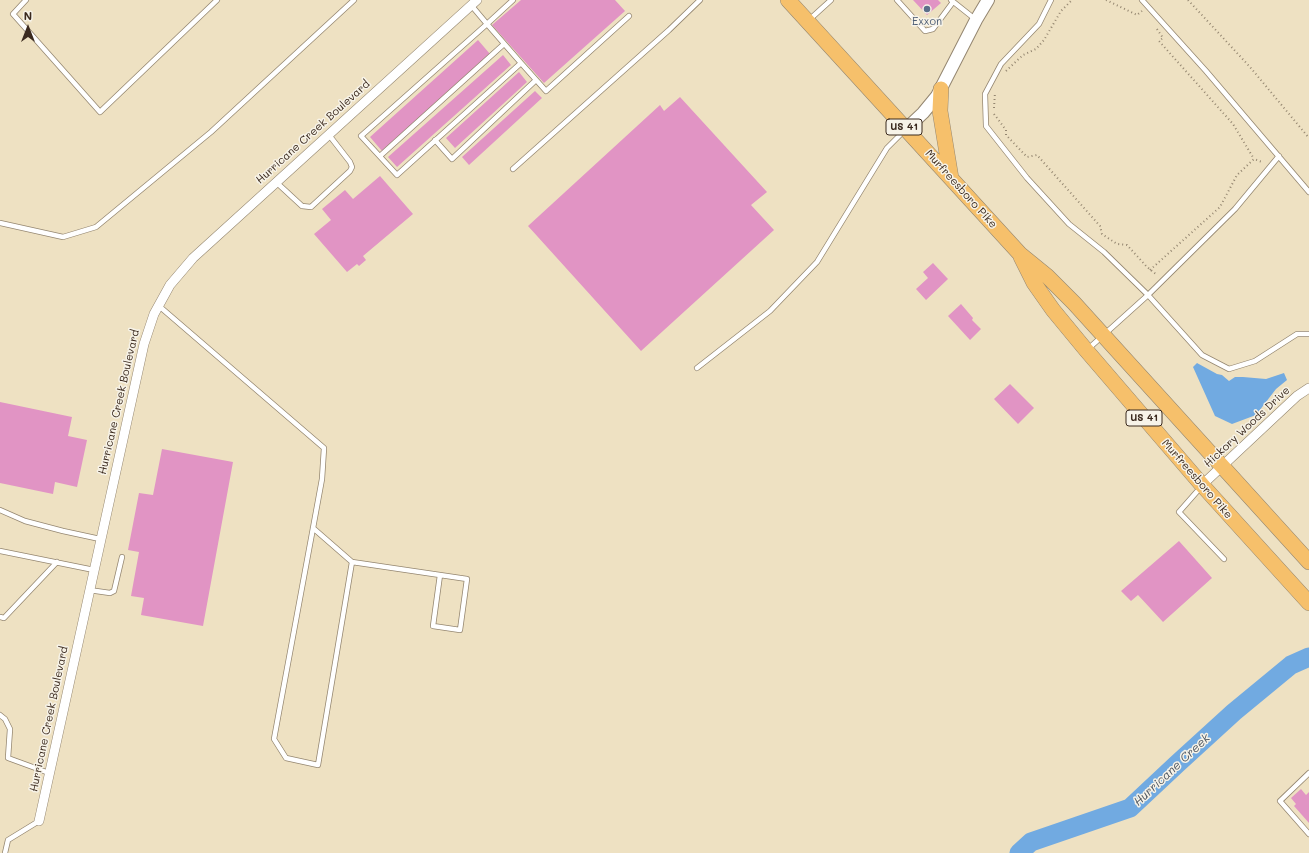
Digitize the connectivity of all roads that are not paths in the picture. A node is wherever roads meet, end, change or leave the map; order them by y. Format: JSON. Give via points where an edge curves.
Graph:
{"nodes":[{"id":1,"x":26,"y":0,"type":"edge"},
{"id":2,"x":217,"y":0,"type":"edge"},
{"id":3,"x":354,"y":0,"type":"edge"},
{"id":4,"x":513,"y":0,"type":"edge"},
{"id":5,"x":700,"y":0,"type":"edge"},
{"id":6,"x":788,"y":0,"type":"edge"},
{"id":7,"x":831,"y":0,"type":"edge"},
{"id":8,"x":897,"y":0,"type":"edge"},
{"id":9,"x":988,"y":0,"type":"edge"},
{"id":10,"x":1051,"y":0,"type":"edge"},
{"id":11,"x":1142,"y":0,"type":"edge"},
{"id":12,"x":952,"y":1,"type":"edge"},
{"id":13,"x":474,"y":2,"type":"edge"},
{"id":14,"x":629,"y":16,"type":"dead end"},
{"id":15,"x":976,"y":20,"type":"junction"},
{"id":16,"x":808,"y":22,"type":"junction"},
{"id":17,"x":487,"y":24,"type":"junction"},
{"id":18,"x":504,"y":44,"type":"junction"},
{"id":19,"x":521,"y":63,"type":"junction"},
{"id":20,"x":536,"y":80,"type":"junction"},
{"id":21,"x":941,"y":89,"type":"junction"},
{"id":22,"x":906,"y":129,"type":"junction"},
{"id":23,"x":328,"y":134,"type":"junction"},
{"id":24,"x":435,"y":140,"type":"junction"},
{"id":25,"x":380,"y":156,"type":"junction"},
{"id":26,"x":1279,"y":156,"type":"junction"},
{"id":27,"x":513,"y":169,"type":"dead end"},
{"id":28,"x":952,"y":179,"type":"junction"},
{"id":29,"x":276,"y":182,"type":"junction"},
{"id":30,"x":1309,"y":192,"type":"edge"},
{"id":31,"x":0,"y":223,"type":"edge"},
{"id":32,"x":1020,"y":254,"type":"junction"},
{"id":33,"x":1148,"y":295,"type":"junction"},
{"id":34,"x":159,"y":306,"type":"junction"},
{"id":35,"x":1309,"y":334,"type":"edge"},
{"id":36,"x":1103,"y":335,"type":"junction"},
{"id":37,"x":1086,"y":350,"type":"junction"},
{"id":38,"x":697,"y":368,"type":"dead end"},
{"id":39,"x":1309,"y":388,"type":"edge"},
{"id":40,"x":1222,"y":466,"type":"junction"},
{"id":41,"x":1202,"y":486,"type":"junction"},
{"id":42,"x":0,"y":510,"type":"edge"},
{"id":43,"x":313,"y":528,"type":"junction"},
{"id":44,"x":100,"y":539,"type":"junction"},
{"id":45,"x":0,"y":551,"type":"edge"},
{"id":46,"x":122,"y":557,"type":"dead end"},
{"id":47,"x":1224,"y":559,"type":"dead end"},
{"id":48,"x":57,"y":562,"type":"junction"},
{"id":49,"x":352,"y":562,"type":"junction"},
{"id":50,"x":1309,"y":562,"type":"edge"},
{"id":51,"x":94,"y":570,"type":"junction"},
{"id":52,"x":440,"y":575,"type":"junction"},
{"id":53,"x":90,"y":590,"type":"junction"},
{"id":54,"x":1309,"y":602,"type":"edge"},
{"id":55,"x":0,"y":617,"type":"edge"},
{"id":56,"x":0,"y":715,"type":"edge"},
{"id":57,"x":49,"y":773,"type":"junction"},
{"id":58,"x":1309,"y":773,"type":"edge"},
{"id":59,"x":39,"y":821,"type":"joint"},
{"id":60,"x":1309,"y":834,"type":"edge"},
{"id":61,"x":5,"y":853,"type":"edge"}],
"edges":[{"from":1,"to":2,"type":"lane","via":[[13,14],[100,112]]},
{"from":3,"to":31,"type":"lane","via":[[211,132],[96,227],[63,237]]},
{"from":4,"to":17,"type":"lane"},
{"from":5,"to":27,"type":"lane"},
{"from":6,"to":16,"type":"main road","name":"Murfreesboro Pike","number":"US 41"},
{"from":7,"to":16,"type":"lane"},
{"from":8,"to":12,"type":"lane","via":[[925,31],[933,28]]},
{"from":9,"to":15,"type":"street"},
{"from":10,"to":33,"type":"lane","via":[[1039,24],[1001,64],[985,94],[986,126],[1027,178],[1069,224],[1104,252]]},
{"from":11,"to":26,"type":"lane"},
{"from":12,"to":15,"type":"lane"},
{"from":13,"to":17,"type":"lane"},
{"from":13,"to":23,"type":"street","name":"Hurricane Creek Boulevard"},
{"from":14,"to":20,"type":"lane","via":[[546,91]]},
{"from":15,"to":21,"type":"street"},
{"from":16,"to":22,"type":"main road","name":"Murfreesboro Pike","number":"US 41"},
{"from":17,"to":18,"type":"lane"},
{"from":17,"to":25,"type":"lane","via":[[361,136]]},
{"from":18,"to":19,"type":"lane"},
{"from":18,"to":25,"type":"lane"},
{"from":19,"to":20,"type":"lane"},
{"from":19,"to":24,"type":"lane"},
{"from":20,"to":24,"type":"lane","via":[[452,159]]},
{"from":21,"to":22,"type":"street","via":[[923,113]]},
{"from":21,"to":28,"type":"main road","via":[[940,110]]},
{"from":22,"to":28,"type":"main road","name":"Murfreesboro Pike","number":"US 41"},
{"from":22,"to":38,"type":"lane","via":[[887,148],[817,262],[770,311]]},
{"from":23,"to":29,"type":"street","name":"Hurricane Creek Boulevard"},
{"from":23,"to":29,"type":"lane","via":[[352,167],[311,207],[302,206]]},
{"from":24,"to":25,"type":"lane","via":[[397,175]]},
{"from":26,"to":30,"type":"lane"},
{"from":26,"to":33,"type":"lane","via":[[1235,209]]},
{"from":28,"to":32,"type":"main road","name":"Murfreesboro Pike","number":"US 41"},
{"from":29,"to":34,"type":"street","name":"Hurricane Creek Boulevard","via":[[193,258],[170,285]]},
{"from":32,"to":36,"type":"main road","name":"Murfreesboro Pike","via":[[1047,276]]},
{"from":32,"to":37,"type":"main road","name":"Murfreesboro Pike","number":"US 41","via":[[1034,283]]},
{"from":33,"to":35,"type":"lane","via":[[1202,355],[1229,369],[1255,361],[1297,334]]},
{"from":33,"to":36,"type":"lane"},
{"from":34,"to":43,"type":"lane","via":[[324,448],[322,479]]},
{"from":34,"to":44,"type":"street","name":"Hurricane Creek Boulevard","via":[[144,344]]},
{"from":36,"to":37,"type":"lane"},
{"from":36,"to":40,"type":"main road","name":"Murfreesboro Pike"},
{"from":37,"to":41,"type":"main road","name":"Murfreesboro Pike","number":"US 41"},
{"from":39,"to":40,"type":"street","name":"Hickory Woods Drive"},
{"from":40,"to":41,"type":"street","name":"Hickory Woods Drive"},
{"from":40,"to":50,"type":"main road","name":"Murfreesboro Pike"},
{"from":41,"to":47,"type":"lane","via":[[1179,512]]},
{"from":41,"to":54,"type":"main road","name":"Murfreesboro Pike","number":"US 41"},
{"from":42,"to":44,"type":"lane","via":[[24,521]]},
{"from":43,"to":49,"type":"lane"},
{"from":43,"to":49,"type":"lane","via":[[274,739],[286,758],[318,765]]},
{"from":44,"to":51,"type":"street","name":"Hurricane Creek Boulevard"},
{"from":45,"to":48,"type":"lane"},
{"from":46,"to":53,"type":"lane","via":[[114,591],[110,593]]},
{"from":48,"to":51,"type":"lane"},
{"from":48,"to":55,"type":"lane","via":[[4,618]]},
{"from":49,"to":52,"type":"lane"},
{"from":51,"to":53,"type":"street","name":"Hurricane Creek Boulevard"},
{"from":52,"to":52,"type":"lane","via":[[467,579],[460,630],[433,626]]},
{"from":53,"to":57,"type":"street","name":"Hurricane Creek Boulevard"},
{"from":56,"to":57,"type":"lane","via":[[10,729],[8,758]]},
{"from":57,"to":59,"type":"street","name":"Hurricane Creek Boulevard"},
{"from":58,"to":60,"type":"lane","via":[[1280,801]]},
{"from":59,"to":61,"type":"lane","via":[[8,840]]}]}
